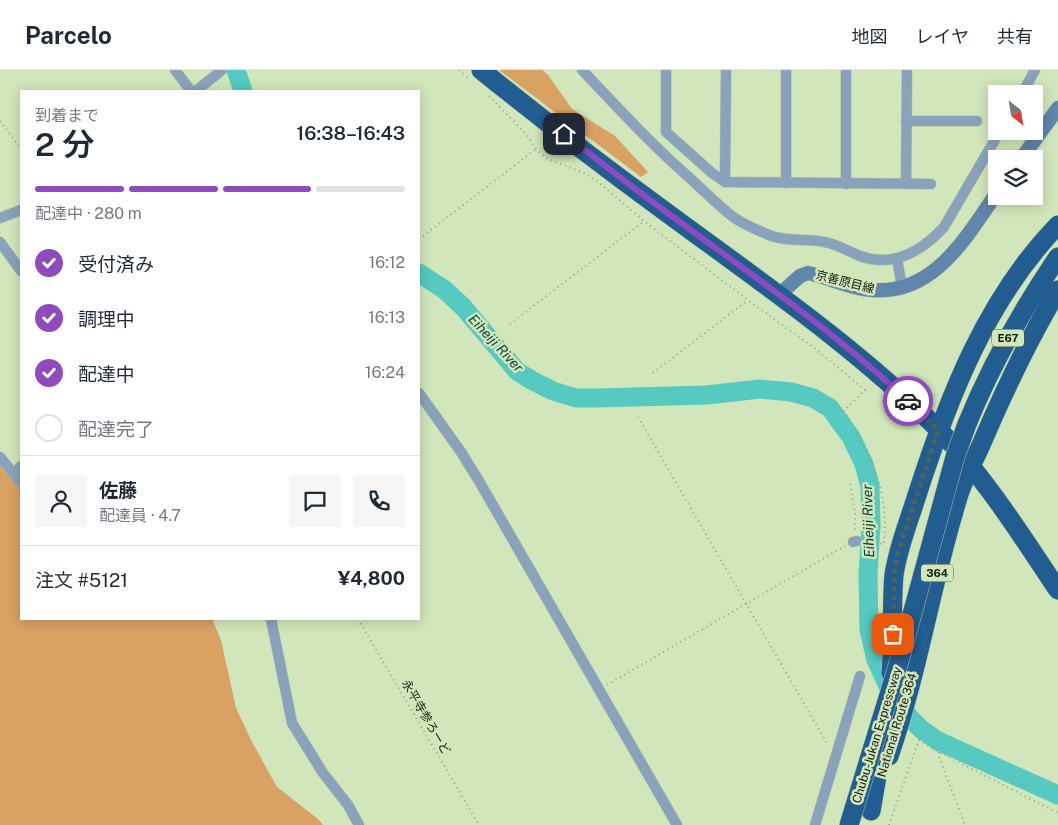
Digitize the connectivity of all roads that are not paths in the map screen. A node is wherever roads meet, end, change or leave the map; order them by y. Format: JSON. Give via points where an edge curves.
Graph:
{"nodes":[{"id":1,"x":175,"y":70,"type":"edge"},
{"id":2,"x":222,"y":70,"type":"edge"},
{"id":3,"x":582,"y":70,"type":"edge"},
{"id":4,"x":666,"y":70,"type":"edge"},
{"id":5,"x":726,"y":70,"type":"edge"},
{"id":6,"x":786,"y":70,"type":"edge"},
{"id":7,"x":846,"y":70,"type":"edge"},
{"id":8,"x":907,"y":70,"type":"edge"},
{"id":9,"x":1035,"y":70,"type":"edge"},
{"id":10,"x":476,"y":75,"type":"edge"},
{"id":11,"x":1027,"y":85,"type":"edge"},
{"id":12,"x":190,"y":90,"type":"edge"},
{"id":13,"x":197,"y":90,"type":"edge"},
{"id":14,"x":1058,"y":108,"type":"edge"},
{"id":15,"x":906,"y":121,"type":"junction"},
{"id":16,"x":978,"y":121,"type":"dead end"},
{"id":17,"x":995,"y":140,"type":"edge"},
{"id":18,"x":1028,"y":150,"type":"edge"},
{"id":19,"x":725,"y":182,"type":"junction"},
{"id":20,"x":786,"y":183,"type":"junction"},
{"id":21,"x":846,"y":184,"type":"junction"},
{"id":22,"x":906,"y":184,"type":"junction"},
{"id":23,"x":931,"y":184,"type":"dead end"},
{"id":24,"x":988,"y":205,"type":"edge"},
{"id":25,"x":20,"y":210,"type":"edge"},
{"id":26,"x":0,"y":218,"type":"edge"},
{"id":27,"x":1058,"y":226,"type":"edge"},
{"id":28,"x":0,"y":242,"type":"edge"},
{"id":29,"x":1058,"y":257,"type":"edge"},
{"id":30,"x":897,"y":259,"type":"junction"},
{"id":31,"x":20,"y":269,"type":"edge"},
{"id":32,"x":902,"y":287,"type":"junction"},
{"id":33,"x":1058,"y":290,"type":"edge"},
{"id":34,"x":780,"y":294,"type":"junction"},
{"id":35,"x":420,"y":394,"type":"edge"},
{"id":36,"x":938,"y":430,"type":"junction"},
{"id":37,"x":0,"y":457,"type":"edge"},
{"id":38,"x":971,"y":466,"type":"junction"},
{"id":39,"x":20,"y":482,"type":"edge"},
{"id":40,"x":1058,"y":590,"type":"edge"},
{"id":41,"x":271,"y":620,"type":"edge"},
{"id":42,"x":860,"y":676,"type":"dead end"},
{"id":43,"x":893,"y":723,"type":"junction"},
{"id":44,"x":868,"y":818,"type":"edge"},
{"id":45,"x":359,"y":825,"type":"edge"},
{"id":46,"x":677,"y":825,"type":"edge"},
{"id":47,"x":815,"y":825,"type":"edge"},
{"id":48,"x":849,"y":825,"type":"edge"}],
"edges":[{"from":1,"to":12,"type":"street"},
{"from":2,"to":13,"type":"street"},
{"from":3,"to":30,"type":"street","via":[[656,148],[733,217],[774,237],[829,243],[862,257]]},
{"from":4,"to":19,"type":"street","via":[[666,132]]},
{"from":5,"to":19,"type":"street"},
{"from":6,"to":20,"type":"street"},
{"from":7,"to":21,"type":"street"},
{"from":8,"to":15,"type":"street"},
{"from":9,"to":11,"type":"street"},
{"from":10,"to":34,"type":"highway"},
{"from":14,"to":18,"type":"main road"},
{"from":15,"to":16,"type":"street"},
{"from":15,"to":22,"type":"street"},
{"from":17,"to":30,"type":"street","via":[[944,227],[927,244]]},
{"from":19,"to":20,"type":"street"},
{"from":20,"to":21,"type":"street"},
{"from":21,"to":22,"type":"street"},
{"from":22,"to":23,"type":"street"},
{"from":24,"to":32,"type":"main road","name":"京善原目線","via":[[942,266]]},
{"from":25,"to":26,"type":"street"},
{"from":27,"to":36,"type":"highway","name":"National Route 364","via":[[1022,267],[995,308]]},
{"from":28,"to":31,"type":"street"},
{"from":29,"to":48,"type":"highway","name":"Chubu-Jukan Expressway","number":"E67","bridge":true,"via":[[1008,337],[967,424]]},
{"from":30,"to":32,"type":"street"},
{"from":32,"to":34,"type":"main road","name":"京善原目線","via":[[863,289],[808,273]]},
{"from":33,"to":38,"type":"highway","name":"National Route 364","via":[[1018,360]]},
{"from":34,"to":36,"type":"highway","via":[[866,363]]},
{"from":35,"to":46,"type":"street","via":[[478,481]]},
{"from":36,"to":38,"type":"highway"},
{"from":36,"to":43,"type":"highway","name":"National Route 364","number":"364","bridge":true,"via":[[898,553],[894,580]]},
{"from":37,"to":39,"type":"street"},
{"from":38,"to":40,"type":"highway"},
{"from":38,"to":43,"type":"highway","name":"National Route 364","number":"364","via":[[957,500],[911,682]]},
{"from":41,"to":45,"type":"street","via":[[292,723]]},
{"from":42,"to":47,"type":"street"},
{"from":43,"to":44,"type":"highway","name":"National Route 364","number":"364"}]}
